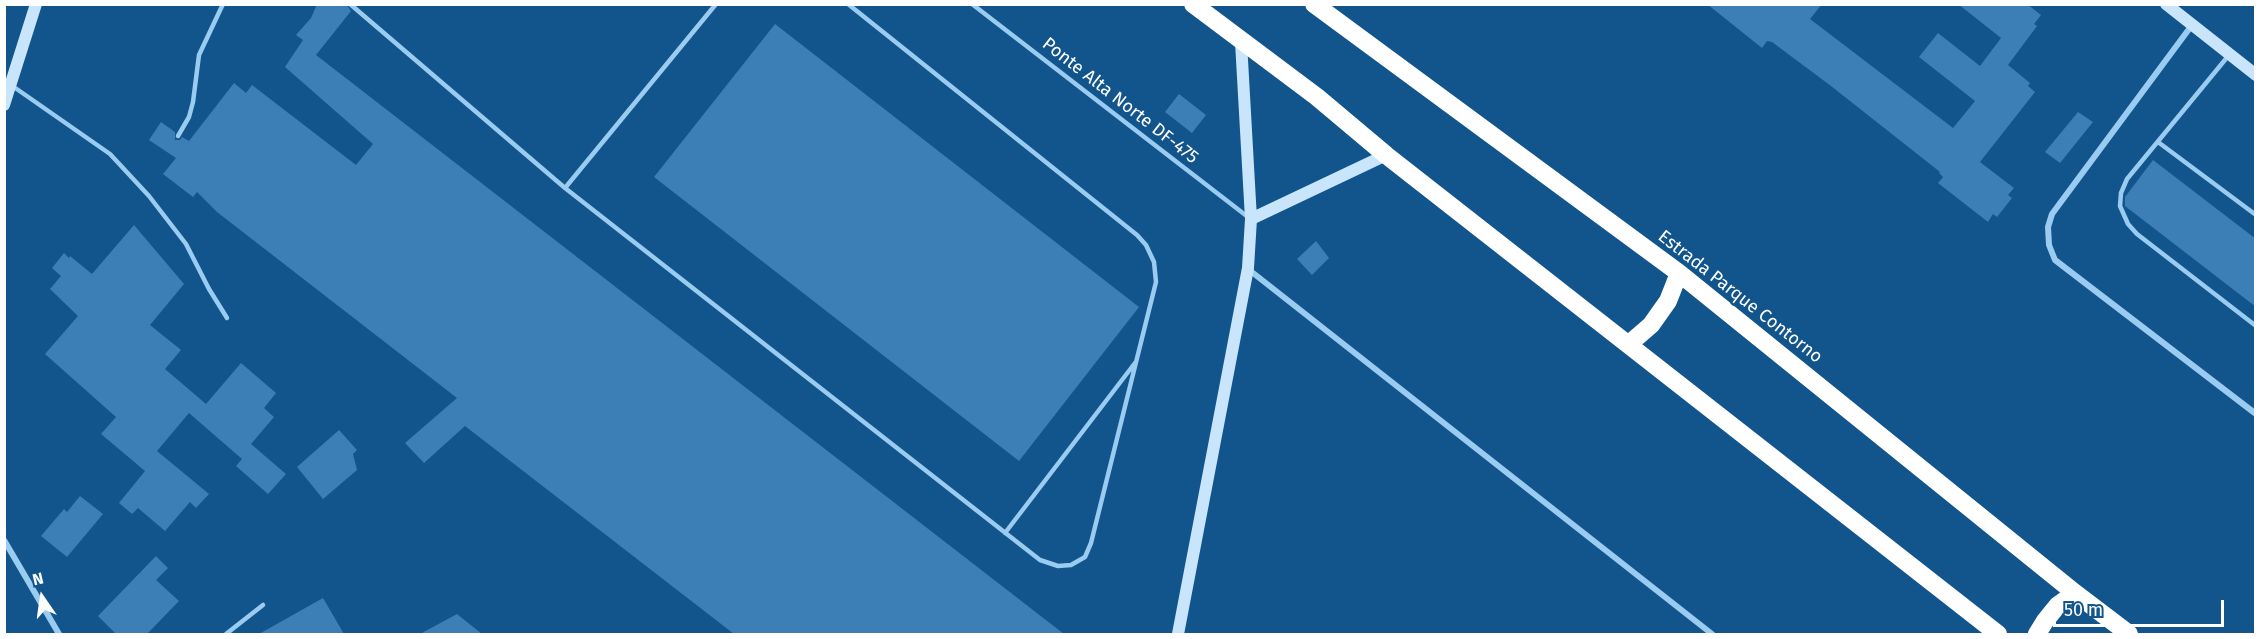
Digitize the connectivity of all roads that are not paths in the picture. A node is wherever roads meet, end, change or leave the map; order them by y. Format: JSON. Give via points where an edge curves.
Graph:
{"nodes":[{"id":1,"x":36,"y":4,"type":"edge"},
{"id":2,"x":223,"y":4,"type":"edge"},
{"id":3,"x":350,"y":4,"type":"edge"},
{"id":4,"x":716,"y":4,"type":"edge"},
{"id":5,"x":848,"y":4,"type":"edge"},
{"id":6,"x":972,"y":4,"type":"edge"},
{"id":7,"x":1193,"y":4,"type":"edge"},
{"id":8,"x":1314,"y":4,"type":"edge"},
{"id":9,"x":2166,"y":4,"type":"edge"},
{"id":10,"x":2192,"y":25,"type":"junction"},
{"id":11,"x":1241,"y":42,"type":"junction"},
{"id":12,"x":2230,"y":55,"type":"junction"},
{"id":13,"x":2256,"y":75,"type":"edge"},
{"id":14,"x":11,"y":85,"type":"junction"},
{"id":15,"x":4,"y":105,"type":"edge"},
{"id":16,"x":178,"y":136,"type":"dead end"},
{"id":17,"x":2158,"y":142,"type":"junction"},
{"id":18,"x":1386,"y":155,"type":"junction"},
{"id":19,"x":565,"y":188,"type":"junction"},
{"id":20,"x":2256,"y":215,"type":"edge"},
{"id":21,"x":1251,"y":219,"type":"junction"},
{"id":22,"x":1248,"y":268,"type":"junction"},
{"id":23,"x":1679,"y":273,"type":"junction"},
{"id":24,"x":227,"y":318,"type":"dead end"},
{"id":25,"x":2256,"y":326,"type":"edge"},
{"id":26,"x":1629,"y":344,"type":"junction"},
{"id":27,"x":1137,"y":361,"type":"junction"},
{"id":28,"x":2256,"y":414,"type":"edge"},
{"id":29,"x":1005,"y":533,"type":"junction"},
{"id":30,"x":4,"y":540,"type":"edge"},
{"id":31,"x":2075,"y":593,"type":"junction"},
{"id":32,"x":263,"y":605,"type":"dead end"},
{"id":33,"x":59,"y":634,"type":"edge"},
{"id":34,"x":226,"y":634,"type":"edge"},
{"id":35,"x":1178,"y":634,"type":"edge"},
{"id":36,"x":1712,"y":634,"type":"edge"},
{"id":37,"x":1998,"y":634,"type":"edge"},
{"id":38,"x":2037,"y":634,"type":"edge"},
{"id":39,"x":2129,"y":634,"type":"edge"}],
"edges":[{"from":1,"to":14,"type":"street"},
{"from":2,"to":16,"type":"lane","via":[[199,55],[193,102]]},
{"from":3,"to":19,"type":"lane"},
{"from":4,"to":19,"type":"lane"},
{"from":5,"to":27,"type":"lane","via":[[1146,245],[1154,262],[1156,282]]},
{"from":6,"to":21,"type":"lane","name":"Ponte Alta Norte DF-475"},
{"from":7,"to":11,"type":"highway"},
{"from":8,"to":23,"type":"highway","name":"Estrada Parque Contorno"},
{"from":9,"to":10,"type":"street"},
{"from":10,"to":12,"type":"street"},
{"from":10,"to":28,"type":"street","via":[[2052,214],[2049,245],[2055,260]]},
{"from":11,"to":18,"type":"highway","via":[[1317,97]]},
{"from":11,"to":21,"type":"street"},
{"from":12,"to":13,"type":"street"},
{"from":12,"to":17,"type":"lane"},
{"from":14,"to":15,"type":"street"},
{"from":14,"to":24,"type":"lane","via":[[110,154],[149,196],[186,244]]},
{"from":17,"to":20,"type":"lane"},
{"from":17,"to":25,"type":"lane","via":[[2127,179],[2121,193],[2120,206],[2128,224]]},
{"from":18,"to":21,"type":"street"},
{"from":18,"to":26,"type":"highway"},
{"from":19,"to":29,"type":"lane"},
{"from":21,"to":22,"type":"street"},
{"from":22,"to":35,"type":"street"},
{"from":22,"to":36,"type":"street"},
{"from":23,"to":26,"type":"highway","via":[[1668,301],[1651,325]]},
{"from":23,"to":31,"type":"highway","name":"Estrada Parque Contorno"},
{"from":26,"to":37,"type":"highway"},
{"from":27,"to":29,"type":"lane"},
{"from":27,"to":29,"type":"lane","via":[[1085,556],[1071,565],[1058,566],[1040,560]]},
{"from":30,"to":33,"type":"street"},
{"from":31,"to":38,"type":"highway","via":[[2058,605]]},
{"from":31,"to":39,"type":"highway","name":"Estrada Parque Contorno"},
{"from":32,"to":34,"type":"lane"}]}
